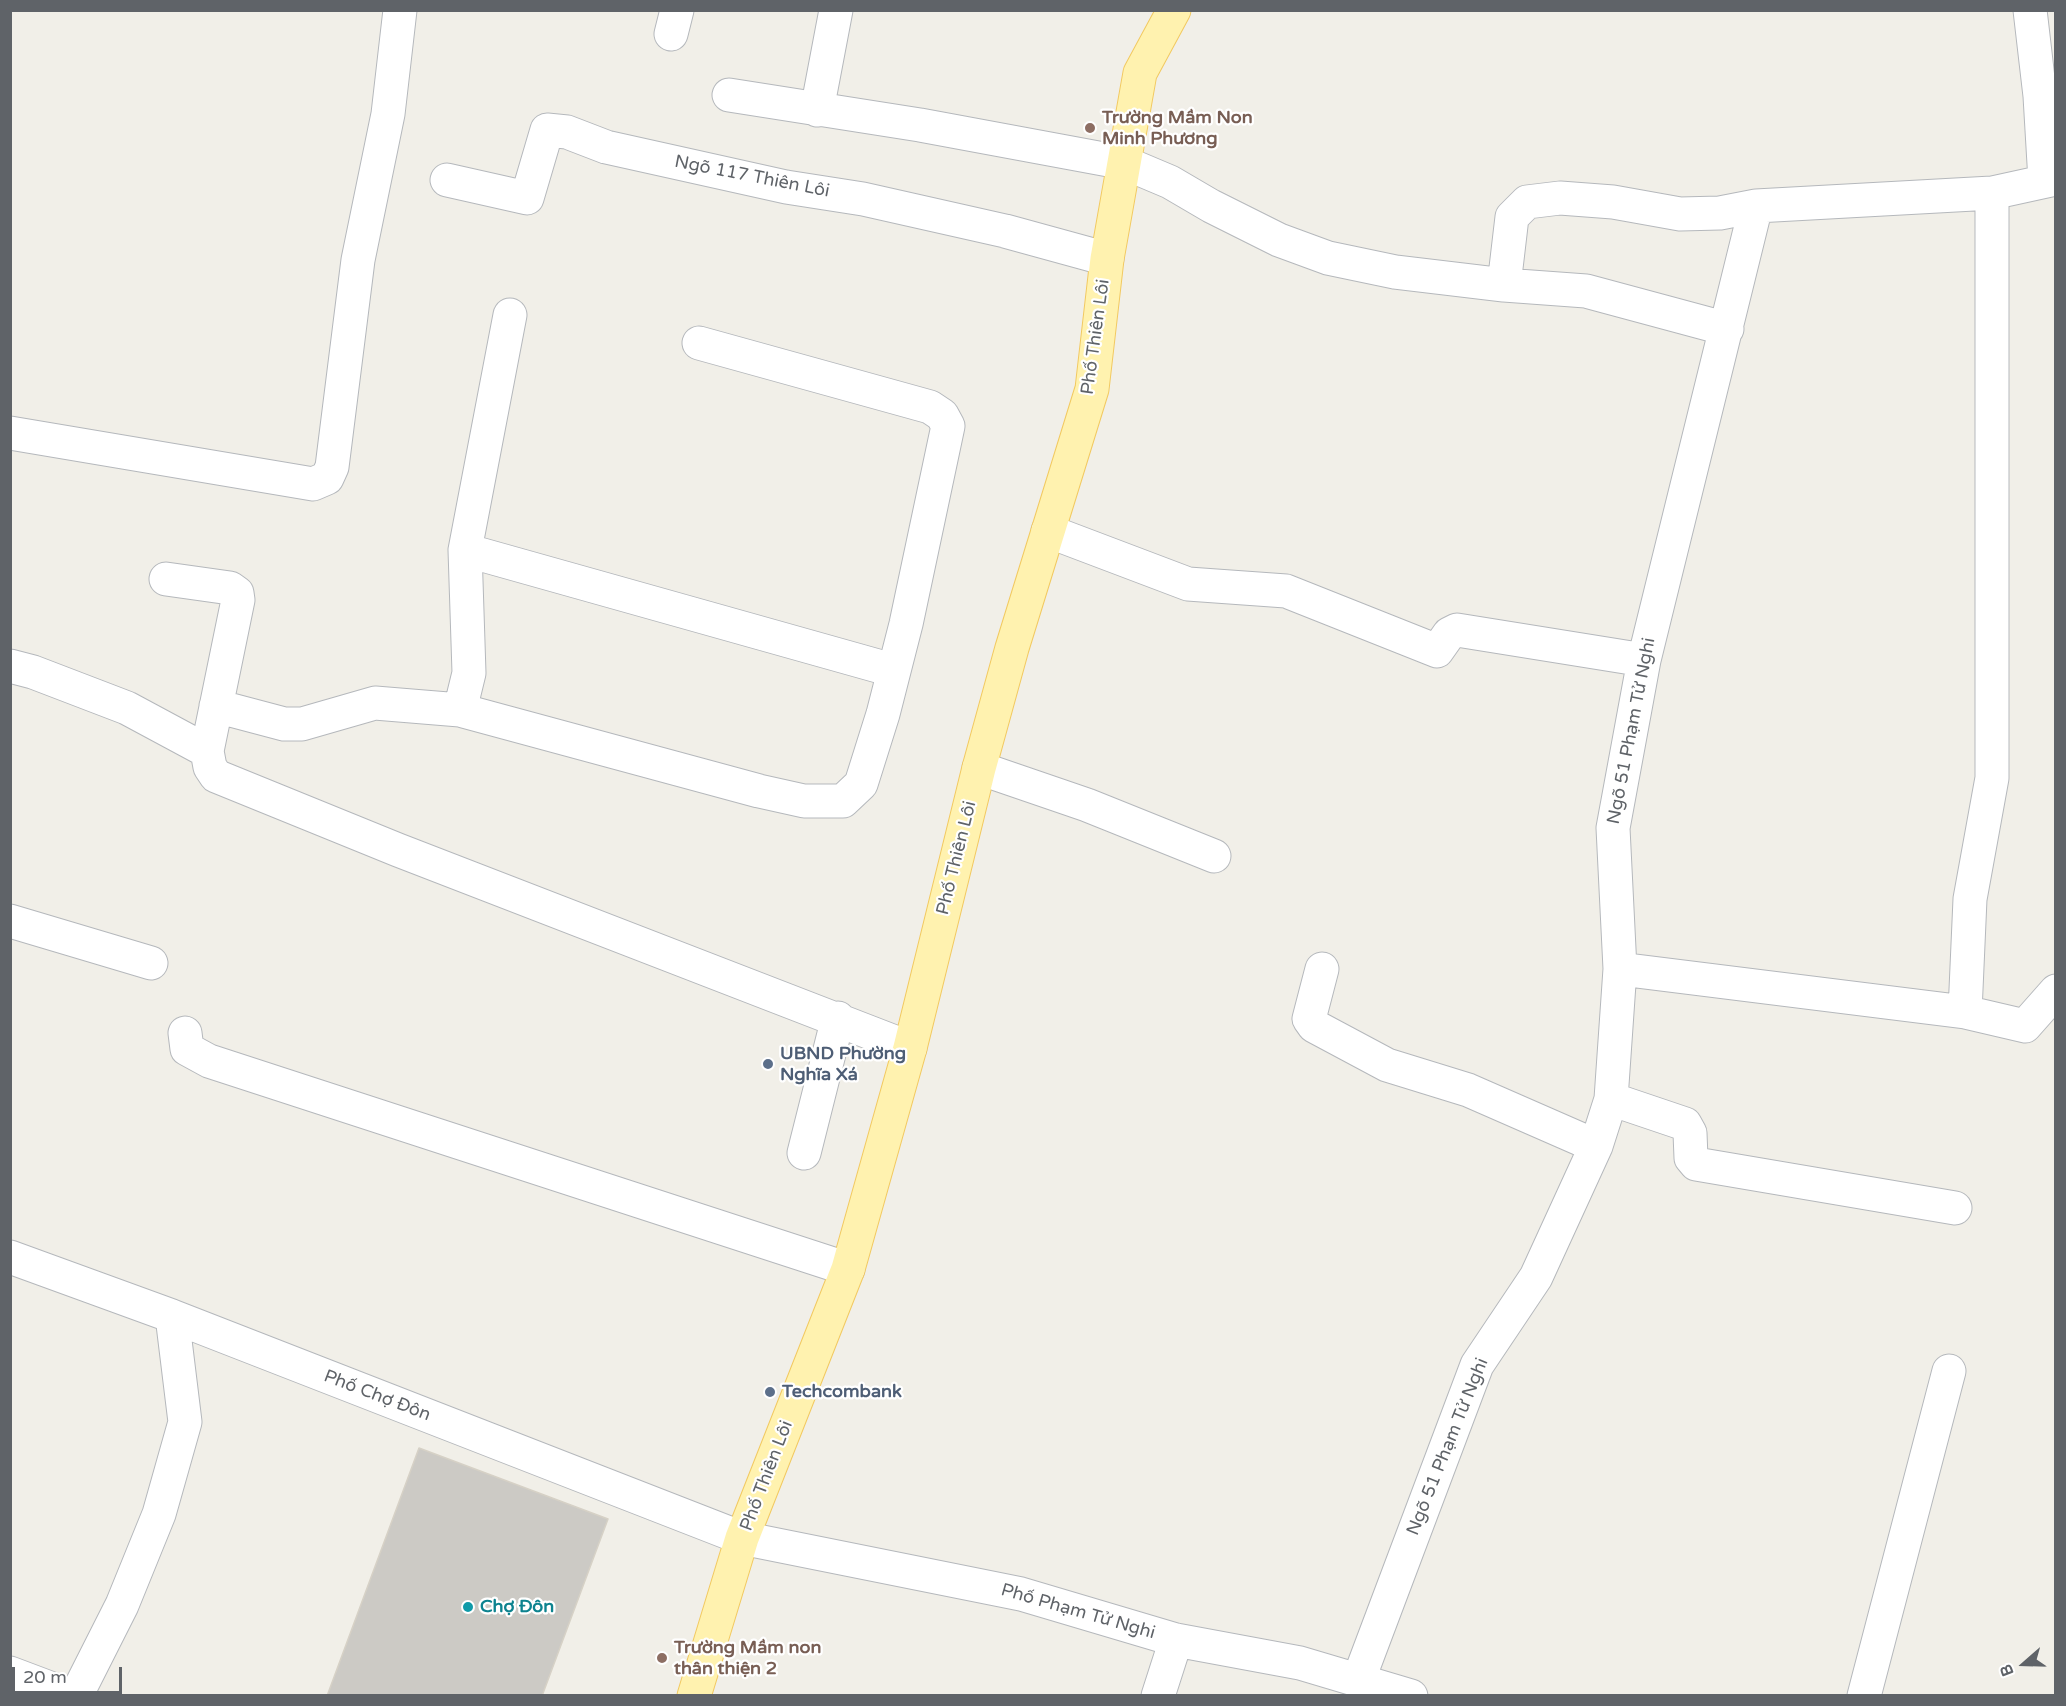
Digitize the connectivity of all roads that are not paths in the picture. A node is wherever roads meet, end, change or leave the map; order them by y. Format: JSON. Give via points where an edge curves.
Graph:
{"nodes":[{"id":1,"x":400,"y":10,"type":"edge"},
{"id":2,"x":836,"y":10,"type":"edge"},
{"id":3,"x":1174,"y":10,"type":"edge"},
{"id":4,"x":2030,"y":10,"type":"edge"},
{"id":5,"x":729,"y":95,"type":"dead end"},
{"id":6,"x":817,"y":110,"type":"junction"},
{"id":7,"x":1125,"y":164,"type":"junction"},
{"id":8,"x":447,"y":180,"type":"dead end"},
{"id":9,"x":2050,"y":180,"type":"edge"},
{"id":10,"x":1992,"y":193,"type":"junction"},
{"id":11,"x":1756,"y":206,"type":"junction"},
{"id":12,"x":1107,"y":259,"type":"junction"},
{"id":13,"x":1504,"y":285,"type":"junction"},
{"id":14,"x":510,"y":315,"type":"dead end"},
{"id":15,"x":1727,"y":329,"type":"junction"},
{"id":16,"x":699,"y":343,"type":"dead end"},
{"id":17,"x":10,"y":433,"type":"edge"},
{"id":18,"x":1048,"y":531,"type":"junction"},
{"id":19,"x":465,"y":550,"type":"junction"},
{"id":20,"x":166,"y":579,"type":"dead end"},
{"id":21,"x":1644,"y":660,"type":"junction"},
{"id":22,"x":10,"y":666,"type":"edge"},
{"id":23,"x":892,"y":670,"type":"junction"},
{"id":24,"x":216,"y":706,"type":"junction"},
{"id":25,"x":460,"y":710,"type":"junction"},
{"id":26,"x":207,"y":751,"type":"junction"},
{"id":27,"x":979,"y":768,"type":"junction"},
{"id":28,"x":1214,"y":856,"type":"dead end"},
{"id":29,"x":10,"y":921,"type":"edge"},
{"id":30,"x":151,"y":963,"type":"dead end"},
{"id":31,"x":1322,"y":969,"type":"dead end"},
{"id":32,"x":1620,"y":969,"type":"junction"},
{"id":33,"x":2055,"y":991,"type":"edge"},
{"id":34,"x":1965,"y":1012,"type":"junction"},
{"id":35,"x":838,"y":1018,"type":"junction"},
{"id":36,"x":185,"y":1033,"type":"dead end"},
{"id":37,"x":910,"y":1048,"type":"junction"},
{"id":38,"x":1611,"y":1099,"type":"junction"},
{"id":39,"x":1596,"y":1146,"type":"junction"},
{"id":40,"x":804,"y":1154,"type":"dead end"},
{"id":41,"x":1955,"y":1208,"type":"dead end"},
{"id":42,"x":10,"y":1257,"type":"edge"},
{"id":43,"x":848,"y":1269,"type":"junction"},
{"id":44,"x":172,"y":1316,"type":"junction"},
{"id":45,"x":1949,"y":1371,"type":"dead end"},
{"id":46,"x":742,"y":1538,"type":"junction"},
{"id":47,"x":1176,"y":1640,"type":"junction"},
{"id":48,"x":10,"y":1673,"type":"edge"},
{"id":49,"x":1358,"y":1681,"type":"junction"},
{"id":50,"x":74,"y":1695,"type":"edge"},
{"id":51,"x":694,"y":1695,"type":"edge"},
{"id":52,"x":1158,"y":1695,"type":"edge"},
{"id":53,"x":1411,"y":1695,"type":"edge"},
{"id":54,"x":1864,"y":1695,"type":"edge"}],
"edges":[{"from":1,"to":17,"type":"street","via":[[388,114],[358,260],[332,467],[327,478],[314,484]]},
{"from":2,"to":6,"type":"street"},
{"from":3,"to":7,"type":"main road","name":"Phố Thiên Lôi","via":[[1140,73]]},
{"from":4,"to":9,"type":"street"},
{"from":5,"to":6,"type":"street"},
{"from":6,"to":7,"type":"street","via":[[920,125]]},
{"from":7,"to":12,"type":"main road","name":"Phố Thiên Lôi"},
{"from":7,"to":13,"type":"street","via":[[1170,182],[1279,240],[1328,258],[1395,272]]},
{"from":8,"to":12,"type":"street","name":"Ngõ 117 Thiên Lôi","via":[[527,198],[547,130],[567,132],[606,147],[786,187],[874,201]]},
{"from":9,"to":10,"type":"street"},
{"from":10,"to":11,"type":"street"},
{"from":10,"to":34,"type":"street","via":[[1992,778],[1970,899]]},
{"from":11,"to":13,"type":"street","via":[[1720,213],[1680,214],[1571,198],[1527,202],[1512,217]]},
{"from":11,"to":15,"type":"street","name":"Ngõ 51 Phạm Tử Nghi"},
{"from":12,"to":18,"type":"main road","name":"Phố Thiên Lôi","via":[[1092,389]]},
{"from":13,"to":15,"type":"street","via":[[1586,291]]},
{"from":14,"to":19,"type":"street"},
{"from":15,"to":21,"type":"street","name":"Ngõ 51 Phạm Tử Nghi"},
{"from":16,"to":23,"type":"street","via":[[930,407],[942,415],[948,426],[946,443]]},
{"from":18,"to":21,"type":"street","via":[[1188,584],[1286,591],[1437,651],[1449,634],[1457,630]]},
{"from":18,"to":27,"type":"main road","name":"Phố Thiên Lôi"},
{"from":19,"to":23,"type":"street"},
{"from":19,"to":25,"type":"street","via":[[469,674]]},
{"from":20,"to":24,"type":"street","via":[[230,588],[237,593]]},
{"from":21,"to":32,"type":"street","name":"Ngõ 51 Phạm Tử Nghi","via":[[1612,828]]},
{"from":22,"to":26,"type":"street","via":[[127,708]]},
{"from":23,"to":25,"type":"street","via":[[861,784],[843,801],[804,801],[759,791]]},
{"from":24,"to":25,"type":"street","via":[[284,724],[302,724],[375,704]]},
{"from":24,"to":26,"type":"street"},
{"from":26,"to":35,"type":"street","via":[[216,776],[616,935]]},
{"from":27,"to":28,"type":"street","via":[[1087,805]]},
{"from":27,"to":37,"type":"main road","name":"Phố Thiên Lôi"},
{"from":29,"to":30,"type":"street"},
{"from":31,"to":39,"type":"street","via":[[1309,1019],[1314,1026],[1388,1065],[1468,1090]]},
{"from":32,"to":34,"type":"street"},
{"from":32,"to":38,"type":"street","name":"Ngõ 51 Phạm Tử Nghi"},
{"from":33,"to":34,"type":"street","via":[[2025,1026]]},
{"from":35,"to":37,"type":"street"},
{"from":35,"to":40,"type":"street"},
{"from":36,"to":43,"type":"street","via":[[187,1049],[209,1061]]},
{"from":37,"to":43,"type":"main road","name":"Phố Thiên Lôi"},
{"from":38,"to":39,"type":"street","name":"Ngõ 51 Phạm Tử Nghi"},
{"from":38,"to":41,"type":"street","via":[[1685,1124],[1690,1133],[1691,1158],[1696,1164]]},
{"from":39,"to":49,"type":"street","name":"Ngõ 51 Phạm Tử Nghi","via":[[1536,1277],[1477,1365]]},
{"from":42,"to":44,"type":"street","name":"Phố Chợ Đôn"},
{"from":43,"to":46,"type":"main road","name":"Phố Thiên Lôi"},
{"from":44,"to":46,"type":"street","name":"Phố Chợ Đôn"},
{"from":44,"to":50,"type":"street","via":[[185,1422],[159,1514],[122,1605]]},
{"from":45,"to":54,"type":"street"},
{"from":46,"to":47,"type":"street","name":"Phố Phạm Tử Nghi","via":[[1021,1594]]},
{"from":46,"to":51,"type":"main road","name":"Phố Thiên Lôi"},
{"from":47,"to":49,"type":"street","name":"Phố Phạm Tử Nghi","via":[[1300,1663]]},
{"from":47,"to":52,"type":"street"},
{"from":48,"to":50,"type":"street"},
{"from":49,"to":53,"type":"street","name":"Phố Phạm Tử Nghi"}]}
